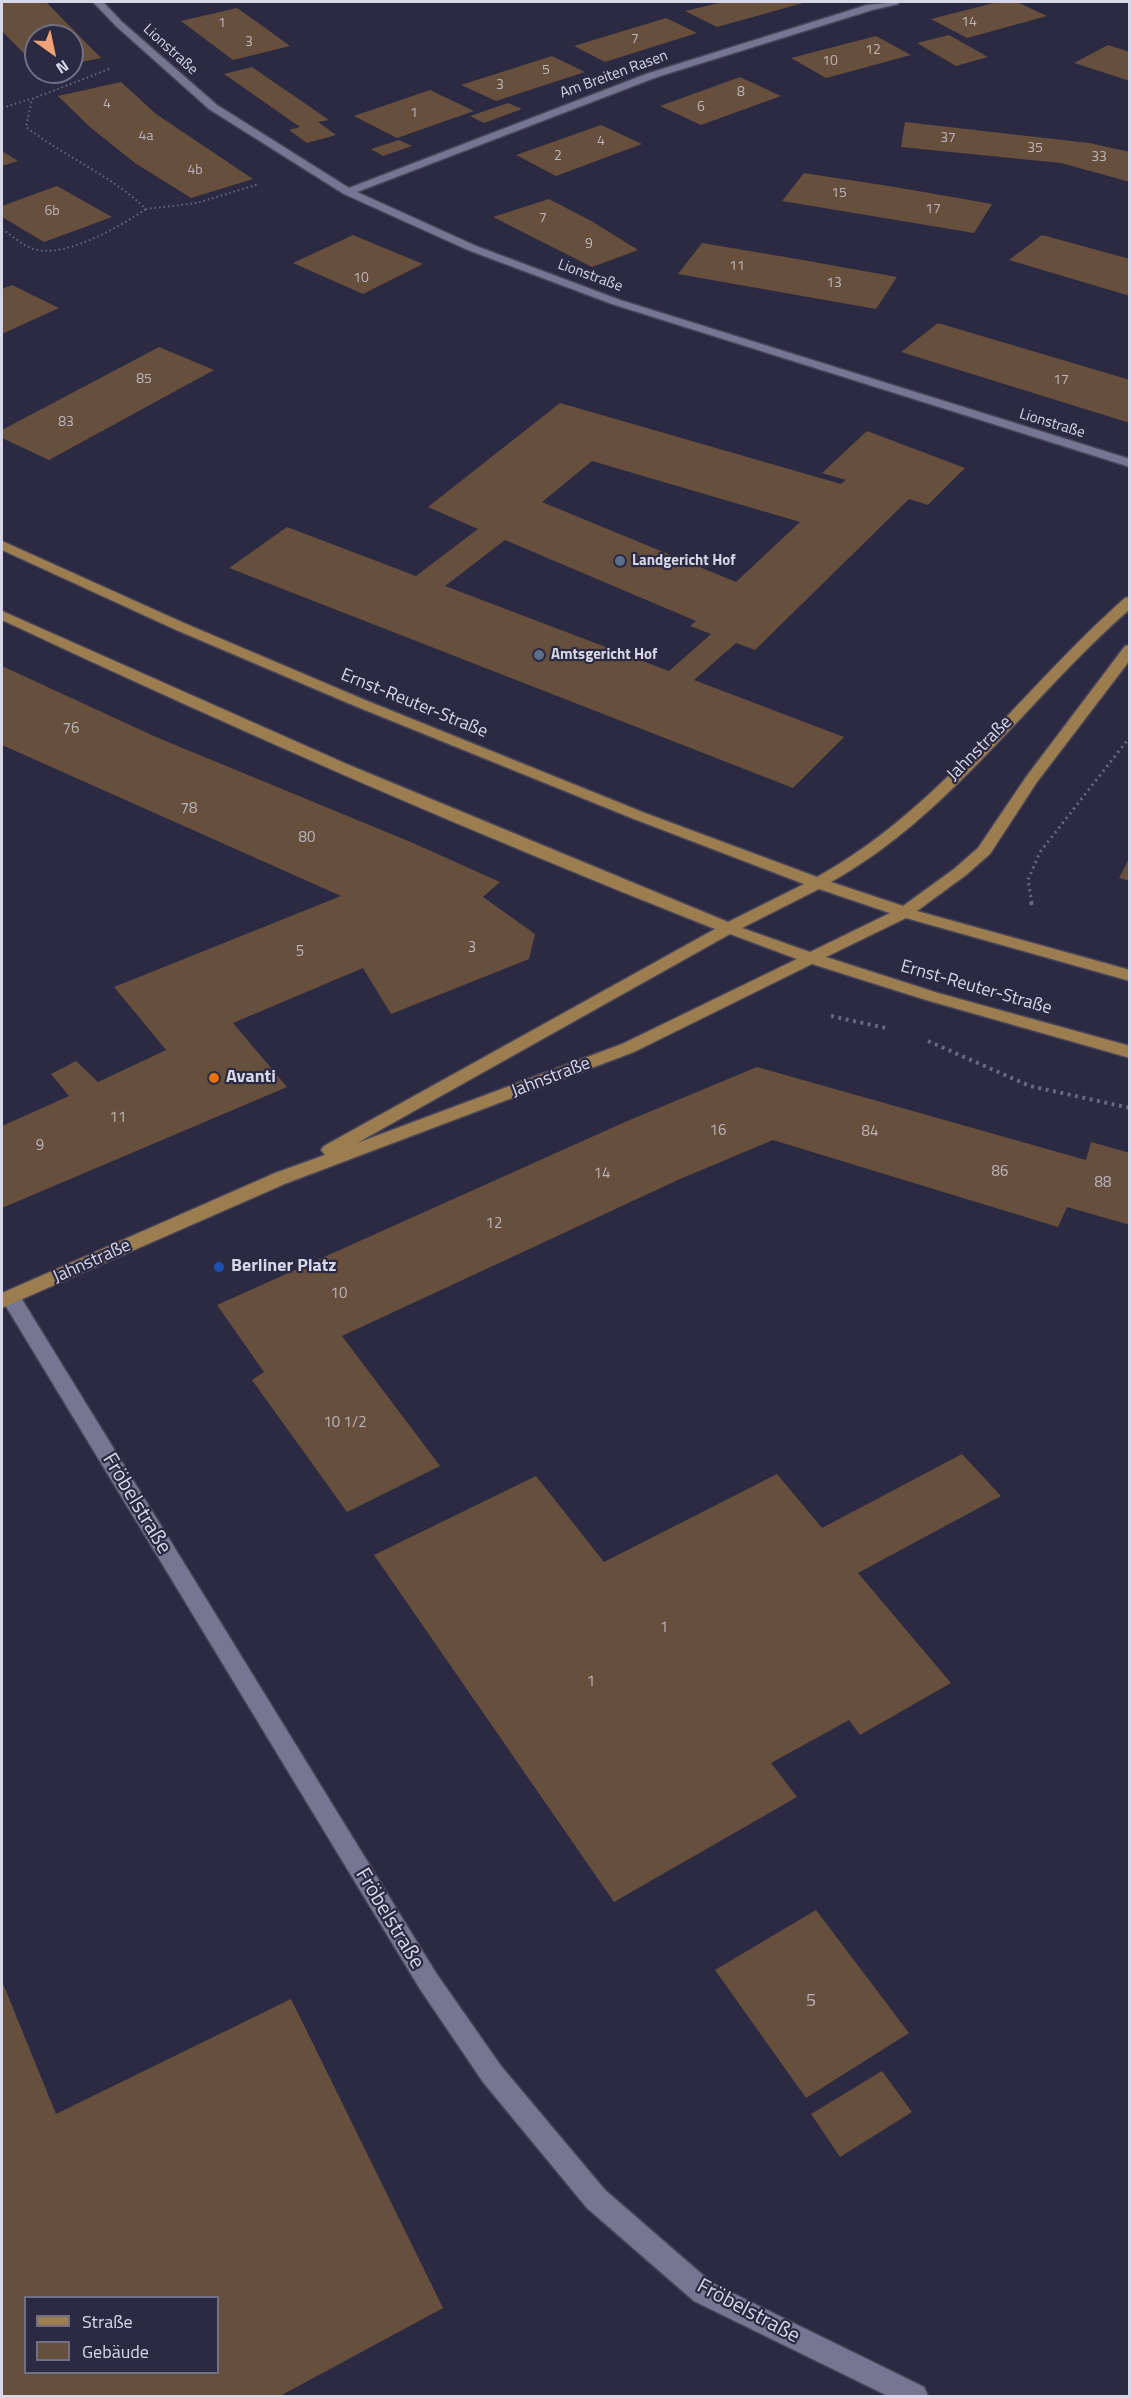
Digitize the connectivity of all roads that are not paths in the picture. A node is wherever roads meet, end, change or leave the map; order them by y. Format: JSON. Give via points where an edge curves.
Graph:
{"nodes":[{"id":1,"x":98,"y":2,"type":"edge"},
{"id":2,"x":895,"y":2,"type":"edge"},
{"id":3,"x":348,"y":192,"type":"junction"},
{"id":4,"x":1130,"y":463,"type":"edge"},
{"id":5,"x":2,"y":544,"type":"edge"},
{"id":6,"x":1130,"y":601,"type":"edge"},
{"id":7,"x":2,"y":615,"type":"edge"},
{"id":8,"x":1130,"y":649,"type":"edge"},
{"id":9,"x":819,"y":883,"type":"junction"},
{"id":10,"x":905,"y":912,"type":"junction"},
{"id":11,"x":729,"y":928,"type":"junction"},
{"id":12,"x":813,"y":959,"type":"junction"},
{"id":13,"x":1130,"y":976,"type":"edge"},
{"id":14,"x":1130,"y":1052,"type":"edge"},
{"id":15,"x":281,"y":1178,"type":"junction"},
{"id":16,"x":6,"y":1299,"type":"edge"},
{"id":17,"x":915,"y":2397,"type":"edge"}],
"edges":[{"from":1,"to":3,"type":"street","name":"Lionstraße","via":[[213,107]]},
{"from":2,"to":3,"type":"street","name":"Am Breiten Rasen","via":[[653,75]]},
{"from":3,"to":4,"type":"street","name":"Lionstraße","via":[[472,248],[616,302]]},
{"from":5,"to":9,"type":"main road","name":"Ernst-Reuter-Straße","via":[[370,708]]},
{"from":6,"to":9,"type":"main road","name":"Jahnstraße","via":[[1073,653],[917,813],[869,851]]},
{"from":7,"to":11,"type":"main road","via":[[308,753]]},
{"from":8,"to":10,"type":"main road","via":[[1031,780],[984,851]]},
{"from":9,"to":10,"type":"main road"},
{"from":9,"to":11,"type":"main road"},
{"from":10,"to":12,"type":"main road"},
{"from":10,"to":13,"type":"main road"},
{"from":11,"to":12,"type":"main road"},
{"from":11,"to":15,"type":"main road","name":"Jahnstraße"},
{"from":12,"to":14,"type":"main road","name":"Ernst-Reuter-Straße"},
{"from":12,"to":15,"type":"main road","name":"Jahnstraße","via":[[628,1048]]},
{"from":15,"to":16,"type":"main road","name":"Jahnstraße"},
{"from":16,"to":17,"type":"street","name":"Fröbelstraße","via":[[428,1982],[492,2074],[596,2199],[703,2292]]}]}
